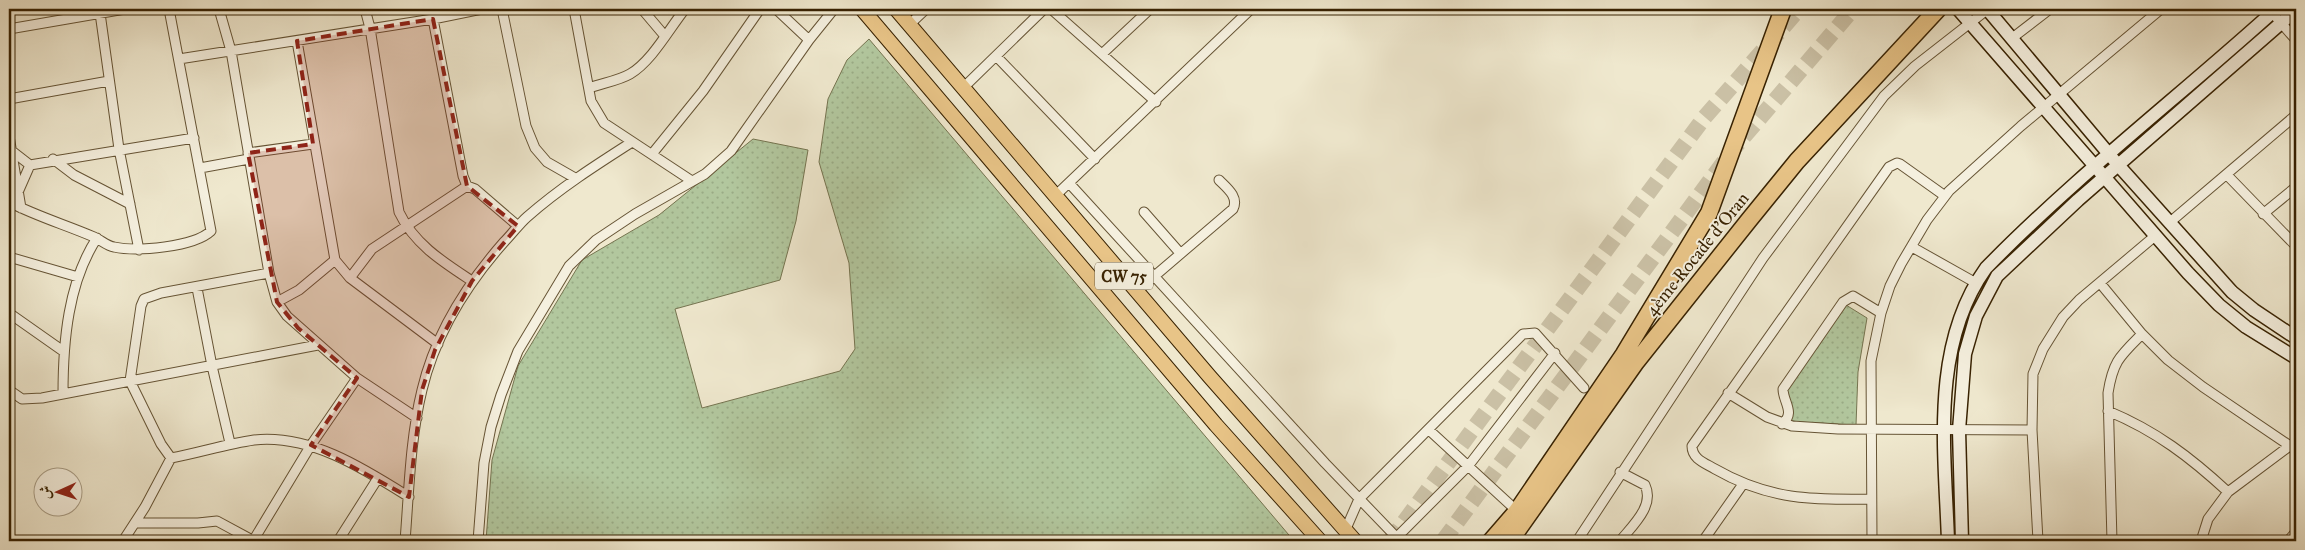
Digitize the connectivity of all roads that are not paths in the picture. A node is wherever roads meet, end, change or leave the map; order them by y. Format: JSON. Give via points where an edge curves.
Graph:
{"nodes":[{"id":1,"x":125,"y":9,"type":"edge"},
{"id":2,"x":169,"y":9,"type":"edge"},
{"id":3,"x":219,"y":9,"type":"edge"},
{"id":4,"x":365,"y":9,"type":"edge"},
{"id":5,"x":482,"y":9,"type":"edge"},
{"id":6,"x":502,"y":9,"type":"edge"},
{"id":7,"x":574,"y":9,"type":"edge"},
{"id":8,"x":642,"y":9,"type":"edge"},
{"id":9,"x":685,"y":9,"type":"edge"},
{"id":10,"x":760,"y":9,"type":"edge"},
{"id":11,"x":776,"y":9,"type":"edge"},
{"id":12,"x":834,"y":9,"type":"edge"},
{"id":13,"x":862,"y":9,"type":"edge"},
{"id":14,"x":896,"y":9,"type":"edge"},
{"id":15,"x":926,"y":9,"type":"edge"},
{"id":16,"x":1044,"y":9,"type":"edge"},
{"id":17,"x":1051,"y":9,"type":"edge"},
{"id":18,"x":1150,"y":9,"type":"edge"},
{"id":19,"x":1251,"y":9,"type":"edge"},
{"id":20,"x":1784,"y":9,"type":"edge"},
{"id":21,"x":1938,"y":9,"type":"edge"},
{"id":22,"x":1958,"y":9,"type":"edge"},
{"id":23,"x":1987,"y":9,"type":"edge"},
{"id":24,"x":2050,"y":9,"type":"edge"},
{"id":25,"x":2161,"y":9,"type":"edge"},
{"id":26,"x":2272,"y":10,"type":"edge"},
{"id":27,"x":2296,"y":10,"type":"edge"},
{"id":28,"x":100,"y":13,"type":"junction"},
{"id":29,"x":433,"y":19,"type":"junction"},
{"id":30,"x":1971,"y":22,"type":"junction"},
{"id":31,"x":2281,"y":23,"type":"junction"},
{"id":32,"x":910,"y":24,"type":"junction"},
{"id":33,"x":370,"y":28,"type":"junction"},
{"id":34,"x":9,"y":29,"type":"edge"},
{"id":35,"x":664,"y":35,"type":"junction"},
{"id":36,"x":2011,"y":38,"type":"junction"},
{"id":37,"x":809,"y":40,"type":"junction"},
{"id":38,"x":2296,"y":40,"type":"edge"},
{"id":39,"x":297,"y":41,"type":"junction"},
{"id":40,"x":230,"y":51,"type":"junction"},
{"id":41,"x":1102,"y":54,"type":"junction"},
{"id":42,"x":997,"y":57,"type":"junction"},
{"id":43,"x":179,"y":59,"type":"junction"},
{"id":44,"x":109,"y":81,"type":"junction"},
{"id":45,"x":964,"y":87,"type":"junction"},
{"id":46,"x":589,"y":88,"type":"junction"},
{"id":47,"x":2058,"y":96,"type":"junction"},
{"id":48,"x":9,"y":99,"type":"edge"},
{"id":49,"x":1156,"y":102,"type":"junction"},
{"id":50,"x":2042,"y":108,"type":"junction"},
{"id":51,"x":2296,"y":114,"type":"edge"},
{"id":52,"x":9,"y":136,"type":"edge"},
{"id":53,"x":194,"y":138,"type":"junction"},
{"id":54,"x":632,"y":142,"type":"junction"},
{"id":55,"x":313,"y":144,"type":"junction"},
{"id":56,"x":119,"y":149,"type":"junction"},
{"id":57,"x":12,"y":151,"type":"junction"},
{"id":58,"x":652,"y":154,"type":"junction"},
{"id":59,"x":2110,"y":155,"type":"junction"},
{"id":60,"x":249,"y":156,"type":"junction"},
{"id":61,"x":1095,"y":159,"type":"junction"},
{"id":62,"x":53,"y":160,"type":"junction"},
{"id":63,"x":30,"y":165,"type":"junction"},
{"id":64,"x":2096,"y":166,"type":"junction"},
{"id":65,"x":2119,"y":166,"type":"junction"},
{"id":66,"x":200,"y":168,"type":"junction"},
{"id":67,"x":2227,"y":175,"type":"junction"},
{"id":68,"x":2106,"y":177,"type":"junction"},
{"id":69,"x":575,"y":178,"type":"junction"},
{"id":70,"x":1219,"y":180,"type":"dead end"},
{"id":71,"x":692,"y":182,"type":"junction"},
{"id":72,"x":1069,"y":183,"type":"junction"},
{"id":73,"x":467,"y":186,"type":"junction"},
{"id":74,"x":2296,"y":187,"type":"edge"},
{"id":75,"x":19,"y":190,"type":"junction"},
{"id":76,"x":1056,"y":196,"type":"junction"},
{"id":77,"x":1944,"y":196,"type":"junction"},
{"id":78,"x":9,"y":202,"type":"edge"},
{"id":79,"x":130,"y":204,"type":"junction"},
{"id":80,"x":21,"y":208,"type":"junction"},
{"id":81,"x":1144,"y":212,"type":"dead end"},
{"id":82,"x":2263,"y":214,"type":"junction"},
{"id":83,"x":2169,"y":223,"type":"junction"},
{"id":84,"x":518,"y":226,"type":"junction"},
{"id":85,"x":406,"y":228,"type":"junction"},
{"id":86,"x":2155,"y":236,"type":"junction"},
{"id":87,"x":97,"y":238,"type":"junction"},
{"id":88,"x":2296,"y":246,"type":"edge"},
{"id":89,"x":1912,"y":247,"type":"junction"},
{"id":90,"x":139,"y":250,"type":"junction"},
{"id":91,"x":1180,"y":253,"type":"junction"},
{"id":92,"x":9,"y":257,"type":"edge"},
{"id":93,"x":335,"y":260,"type":"junction"},
{"id":94,"x":269,"y":273,"type":"junction"},
{"id":95,"x":1155,"y":276,"type":"junction"},
{"id":96,"x":78,"y":277,"type":"junction"},
{"id":97,"x":350,"y":278,"type":"junction"},
{"id":98,"x":472,"y":282,"type":"junction"},
{"id":99,"x":1976,"y":282,"type":"junction"},
{"id":100,"x":2100,"y":283,"type":"junction"},
{"id":101,"x":197,"y":288,"type":"junction"},
{"id":102,"x":1137,"y":292,"type":"junction"},
{"id":103,"x":277,"y":302,"type":"junction"},
{"id":104,"x":9,"y":313,"type":"edge"},
{"id":105,"x":1881,"y":313,"type":"junction"},
{"id":106,"x":2142,"y":334,"type":"junction"},
{"id":107,"x":2296,"y":338,"type":"edge"},
{"id":108,"x":438,"y":344,"type":"junction"},
{"id":109,"x":318,"y":345,"type":"junction"},
{"id":110,"x":63,"y":351,"type":"junction"},
{"id":111,"x":1555,"y":353,"type":"junction"},
{"id":112,"x":2296,"y":358,"type":"edge"},
{"id":113,"x":212,"y":366,"type":"junction"},
{"id":114,"x":358,"y":378,"type":"junction"},
{"id":115,"x":130,"y":381,"type":"junction"},
{"id":116,"x":1584,"y":388,"type":"dead end"},
{"id":117,"x":9,"y":390,"type":"edge"},
{"id":118,"x":1728,"y":393,"type":"junction"},
{"id":119,"x":63,"y":394,"type":"junction"},
{"id":120,"x":2108,"y":411,"type":"junction"},
{"id":121,"x":417,"y":418,"type":"junction"},
{"id":122,"x":1782,"y":424,"type":"junction"},
{"id":123,"x":1870,"y":429,"type":"junction"},
{"id":124,"x":1944,"y":429,"type":"junction"},
{"id":125,"x":1429,"y":430,"type":"junction"},
{"id":126,"x":1959,"y":430,"type":"junction"},
{"id":127,"x":2032,"y":430,"type":"junction"},
{"id":128,"x":230,"y":444,"type":"junction"},
{"id":129,"x":311,"y":445,"type":"junction"},
{"id":130,"x":2294,"y":447,"type":"edge"},
{"id":131,"x":171,"y":458,"type":"junction"},
{"id":132,"x":1469,"y":465,"type":"junction"},
{"id":133,"x":1620,"y":472,"type":"junction"},
{"id":134,"x":378,"y":478,"type":"junction"},
{"id":135,"x":1743,"y":484,"type":"junction"},
{"id":136,"x":2228,"y":492,"type":"junction"},
{"id":137,"x":409,"y":497,"type":"junction"},
{"id":138,"x":1359,"y":499,"type":"junction"},
{"id":139,"x":1871,"y":499,"type":"junction"},
{"id":140,"x":1517,"y":511,"type":"junction"},
{"id":141,"x":135,"y":523,"type":"junction"},
{"id":142,"x":2296,"y":532,"type":"edge"},
{"id":143,"x":1350,"y":536,"type":"edge"},
{"id":144,"x":1398,"y":539,"type":"edge"},
{"id":145,"x":123,"y":541,"type":"edge"},
{"id":146,"x":253,"y":541,"type":"edge"},
{"id":147,"x":338,"y":541,"type":"edge"},
{"id":148,"x":405,"y":541,"type":"edge"},
{"id":149,"x":478,"y":541,"type":"edge"},
{"id":150,"x":1320,"y":541,"type":"edge"},
{"id":151,"x":1491,"y":541,"type":"edge"},
{"id":152,"x":1510,"y":541,"type":"edge"},
{"id":153,"x":1577,"y":541,"type":"edge"},
{"id":154,"x":1620,"y":541,"type":"edge"},
{"id":155,"x":1704,"y":541,"type":"edge"},
{"id":156,"x":1872,"y":541,"type":"edge"},
{"id":157,"x":1948,"y":541,"type":"edge"},
{"id":158,"x":1962,"y":541,"type":"edge"},
{"id":159,"x":2038,"y":541,"type":"edge"},
{"id":160,"x":2112,"y":541,"type":"edge"},
{"id":161,"x":2201,"y":541,"type":"edge"},
{"id":162,"x":2288,"y":541,"type":"edge"}],
"edges":[{"from":1,"to":28,"type":"street"},
{"from":2,"to":43,"type":"street"},
{"from":3,"to":40,"type":"street"},
{"from":4,"to":33,"type":"street"},
{"from":5,"to":29,"type":"street"},
{"from":6,"to":69,"type":"street","via":[[526,126],[535,148],[547,162]]},
{"from":7,"to":46,"type":"street"},
{"from":8,"to":35,"type":"street"},
{"from":9,"to":35,"type":"street"},
{"from":10,"to":58,"type":"street"},
{"from":11,"to":37,"type":"street"},
{"from":12,"to":37,"type":"street"},
{"from":13,"to":150,"type":"main road","via":[[1216,425]]},
{"from":14,"to":32,"type":"main road","number":"CW 75"},
{"from":15,"to":32,"type":"street"},
{"from":16,"to":42,"type":"street"},
{"from":17,"to":41,"type":"street"},
{"from":18,"to":41,"type":"street"},
{"from":19,"to":49,"type":"street"},
{"from":20,"to":140,"type":"highway","name":"4ème Rocade d'Oran","via":[[1709,213],[1624,354]]},
{"from":21,"to":152,"type":"highway","name":"4ème Rocade d'Oran","via":[[1816,139],[1773,191],[1636,362]]},
{"from":22,"to":30,"type":"main road"},
{"from":23,"to":30,"type":"street"},
{"from":23,"to":36,"type":"main road"},
{"from":24,"to":36,"type":"street"},
{"from":25,"to":47,"type":"street"},
{"from":26,"to":31,"type":"street"},
{"from":26,"to":59,"type":"main road"},
{"from":27,"to":31,"type":"main road"},
{"from":28,"to":34,"type":"street"},
{"from":28,"to":44,"type":"street"},
{"from":29,"to":33,"type":"street"},
{"from":29,"to":73,"type":"street"},
{"from":30,"to":50,"type":"main road"},
{"from":30,"to":133,"type":"street","via":[[1915,66],[1884,96],[1763,258]]},
{"from":31,"to":38,"type":"street"},
{"from":31,"to":65,"type":"main road"},
{"from":32,"to":45,"type":"main road","number":"CW 75"},
{"from":33,"to":39,"type":"street"},
{"from":33,"to":85,"type":"street","via":[[399,212]]},
{"from":35,"to":46,"type":"street","via":[[651,56],[629,75]]},
{"from":36,"to":47,"type":"main road"},
{"from":37,"to":71,"type":"street","via":[[731,151],[714,168]]},
{"from":39,"to":40,"type":"street"},
{"from":39,"to":55,"type":"street"},
{"from":40,"to":43,"type":"street"},
{"from":40,"to":60,"type":"street"},
{"from":41,"to":49,"type":"street"},
{"from":42,"to":45,"type":"street"},
{"from":42,"to":61,"type":"street"},
{"from":43,"to":53,"type":"street"},
{"from":44,"to":48,"type":"street"},
{"from":44,"to":56,"type":"street"},
{"from":45,"to":76,"type":"main road","number":"CW 75"},
{"from":46,"to":54,"type":"street","via":[[591,101],[604,123]]},
{"from":47,"to":50,"type":"street"},
{"from":47,"to":59,"type":"main road"},
{"from":49,"to":61,"type":"street"},
{"from":50,"to":64,"type":"main road"},
{"from":50,"to":77,"type":"street"},
{"from":51,"to":67,"type":"street"},
{"from":52,"to":57,"type":"street"},
{"from":53,"to":56,"type":"street"},
{"from":53,"to":66,"type":"street"},
{"from":54,"to":58,"type":"street"},
{"from":54,"to":69,"type":"street"},
{"from":55,"to":60,"type":"street"},
{"from":55,"to":93,"type":"street"},
{"from":56,"to":62,"type":"street"},
{"from":56,"to":79,"type":"street"},
{"from":57,"to":63,"type":"street"},
{"from":57,"to":75,"type":"street"},
{"from":58,"to":71,"type":"street"},
{"from":59,"to":64,"type":"main road"},
{"from":59,"to":65,"type":"main road"},
{"from":60,"to":66,"type":"street"},
{"from":60,"to":94,"type":"street"},
{"from":61,"to":72,"type":"street"},
{"from":62,"to":63,"type":"street"},
{"from":62,"to":79,"type":"street","via":[[74,175]]},
{"from":63,"to":75,"type":"street"},
{"from":64,"to":68,"type":"main road"},
{"from":64,"to":99,"type":"main road","via":[[2034,219]]},
{"from":65,"to":68,"type":"main road"},
{"from":65,"to":83,"type":"main road"},
{"from":66,"to":90,"type":"street","via":[[211,231],[191,241]]},
{"from":67,"to":82,"type":"street"},
{"from":67,"to":83,"type":"street"},
{"from":68,"to":86,"type":"main road"},
{"from":68,"to":126,"type":"main road","via":[[1997,276],[1982,300],[1965,354]]},
{"from":69,"to":84,"type":"street"},
{"from":70,"to":91,"type":"street","via":[[1233,195],[1235,206]]},
{"from":71,"to":149,"type":"street","via":[[635,214],[589,246],[569,266],[532,326],[518,351],[491,427],[484,463]]},
{"from":72,"to":76,"type":"street"},
{"from":72,"to":95,"type":"street"},
{"from":73,"to":84,"type":"street","via":[[476,188]]},
{"from":73,"to":85,"type":"street"},
{"from":74,"to":82,"type":"street"},
{"from":75,"to":80,"type":"street"},
{"from":76,"to":102,"type":"main road","number":"CW 75"},
{"from":77,"to":89,"type":"street"},
{"from":77,"to":118,"type":"street","via":[[1900,164],[1889,167]]},
{"from":78,"to":80,"type":"street"},
{"from":79,"to":90,"type":"street"},
{"from":80,"to":87,"type":"street"},
{"from":81,"to":91,"type":"street"},
{"from":82,"to":88,"type":"street"},
{"from":83,"to":107,"type":"main road","via":[[2232,292]]},
{"from":84,"to":98,"type":"street"},
{"from":85,"to":97,"type":"street","via":[[372,249]]},
{"from":85,"to":98,"type":"street","via":[[436,257]]},
{"from":86,"to":100,"type":"street"},
{"from":86,"to":112,"type":"main road","via":[[2219,304],[2246,327]]},
{"from":87,"to":90,"type":"street","via":[[114,247]]},
{"from":87,"to":96,"type":"street","via":[[83,261]]},
{"from":89,"to":99,"type":"street"},
{"from":89,"to":105,"type":"street","via":[[1890,286]]},
{"from":91,"to":95,"type":"street"},
{"from":92,"to":96,"type":"street"},
{"from":93,"to":97,"type":"street"},
{"from":93,"to":103,"type":"street","via":[[299,290]]},
{"from":94,"to":101,"type":"street"},
{"from":94,"to":103,"type":"street"},
{"from":95,"to":102,"type":"street"},
{"from":95,"to":138,"type":"street"},
{"from":96,"to":110,"type":"street"},
{"from":97,"to":108,"type":"street"},
{"from":98,"to":108,"type":"street"},
{"from":99,"to":124,"type":"main road","via":[[1948,357]]},
{"from":100,"to":106,"type":"street"},
{"from":100,"to":127,"type":"street","via":[[2062,317],[2043,349],[2033,374]]},
{"from":101,"to":113,"type":"street"},
{"from":101,"to":115,"type":"street","via":[[144,299]]},
{"from":102,"to":143,"type":"main road","number":"CW 75"},
{"from":103,"to":109,"type":"street","via":[[286,316]]},
{"from":104,"to":110,"type":"street"},
{"from":105,"to":122,"type":"street","via":[[1852,296],[1843,302],[1783,388],[1789,413]]},
{"from":105,"to":123,"type":"street","via":[[1871,361]]},
{"from":106,"to":120,"type":"street","via":[[2118,358],[2108,393]]},
{"from":106,"to":130,"type":"street","via":[[2185,374]]},
{"from":108,"to":121,"type":"street","via":[[422,390]]},
{"from":109,"to":113,"type":"street"},
{"from":109,"to":114,"type":"street"},
{"from":110,"to":119,"type":"street"},
{"from":111,"to":116,"type":"street"},
{"from":111,"to":125,"type":"street","via":[[1534,333],[1523,334]]},
{"from":111,"to":132,"type":"street"},
{"from":113,"to":115,"type":"street"},
{"from":113,"to":128,"type":"street"},
{"from":114,"to":121,"type":"street"},
{"from":114,"to":129,"type":"street"},
{"from":115,"to":119,"type":"street"},
{"from":115,"to":131,"type":"street"},
{"from":117,"to":119,"type":"street","via":[[22,399]]},
{"from":118,"to":122,"type":"street"},
{"from":118,"to":135,"type":"street","via":[[1693,442],[1692,449],[1698,459]]},
{"from":120,"to":136,"type":"street","via":[[2189,457]]},
{"from":120,"to":160,"type":"street"},
{"from":121,"to":137,"type":"street"},
{"from":122,"to":123,"type":"street"},
{"from":123,"to":124,"type":"street"},
{"from":123,"to":139,"type":"street"},
{"from":124,"to":126,"type":"street"},
{"from":124,"to":157,"type":"main road"},
{"from":125,"to":132,"type":"street"},
{"from":125,"to":138,"type":"street"},
{"from":126,"to":127,"type":"street"},
{"from":126,"to":158,"type":"main road"},
{"from":127,"to":159,"type":"street"},
{"from":128,"to":129,"type":"street","via":[[266,440]]},
{"from":128,"to":131,"type":"street"},
{"from":129,"to":134,"type":"street"},
{"from":129,"to":146,"type":"street"},
{"from":130,"to":136,"type":"street"},
{"from":131,"to":141,"type":"street"},
{"from":132,"to":140,"type":"street"},
{"from":132,"to":144,"type":"street"},
{"from":133,"to":153,"type":"street"},
{"from":133,"to":154,"type":"street","via":[[1645,485],[1649,495],[1646,507]]},
{"from":134,"to":137,"type":"street"},
{"from":134,"to":147,"type":"street"},
{"from":135,"to":139,"type":"street","via":[[1792,498]]},
{"from":135,"to":155,"type":"street"},
{"from":136,"to":161,"type":"street","via":[[2208,519]]},
{"from":137,"to":148,"type":"street"},
{"from":138,"to":143,"type":"street"},
{"from":138,"to":144,"type":"street"},
{"from":139,"to":156,"type":"street"},
{"from":140,"to":151,"type":"highway","name":"4ème Rocade d'Oran"},
{"from":141,"to":145,"type":"street"},
{"from":141,"to":146,"type":"street","via":[[218,521]]},
{"from":142,"to":162,"type":"street"}]}
